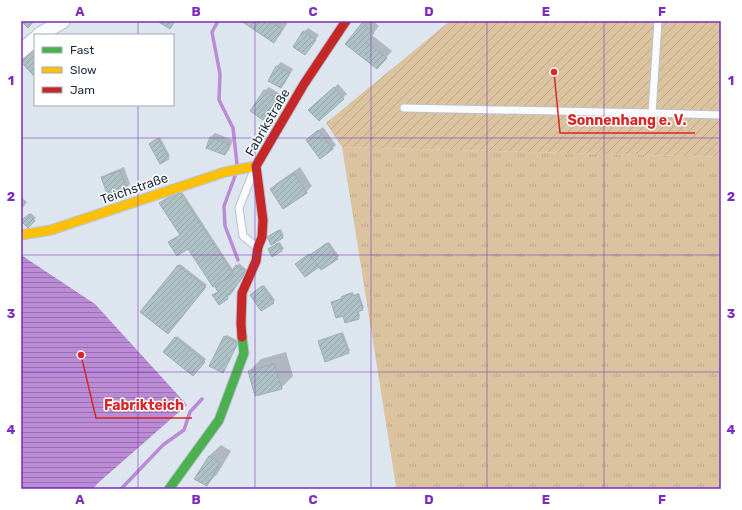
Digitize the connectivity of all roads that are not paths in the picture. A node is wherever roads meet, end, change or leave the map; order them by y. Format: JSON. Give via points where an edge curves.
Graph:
{"nodes":[{"id":1,"x":64,"y":21,"type":"edge"},
{"id":2,"x":346,"y":21,"type":"edge"},
{"id":3,"x":658,"y":21,"type":"edge"},
{"id":4,"x":41,"y":34,"type":"edge"},
{"id":5,"x":34,"y":40,"type":"edge"},
{"id":6,"x":21,"y":51,"type":"edge"},
{"id":7,"x":404,"y":108,"type":"dead end"},
{"id":8,"x":652,"y":113,"type":"junction"},
{"id":9,"x":721,"y":115,"type":"edge"},
{"id":10,"x":256,"y":166,"type":"junction"},
{"id":11,"x":21,"y":235,"type":"edge"},
{"id":12,"x":258,"y":247,"type":"junction"},
{"id":13,"x":169,"y":489,"type":"edge"}],
"edges":[{"from":1,"to":4,"type":"street"},
{"from":2,"to":10,"type":"street","name":"Fabrikstraße","via":[[304,84]]},
{"from":3,"to":8,"type":"lane"},
{"from":5,"to":6,"type":"street"},
{"from":7,"to":8,"type":"lane"},
{"from":8,"to":9,"type":"lane"},
{"from":10,"to":11,"type":"street","name":"Teichstraße","via":[[225,172],[51,230]]},
{"from":10,"to":12,"type":"street","name":"Fabrikstraße","via":[[263,220],[262,237]]},
{"from":10,"to":12,"type":"lane","via":[[239,208],[243,236]]},
{"from":12,"to":13,"type":"street","name":"Fabrikstraße","via":[[256,261],[242,293],[241,324],[244,353],[220,420]]}]}
